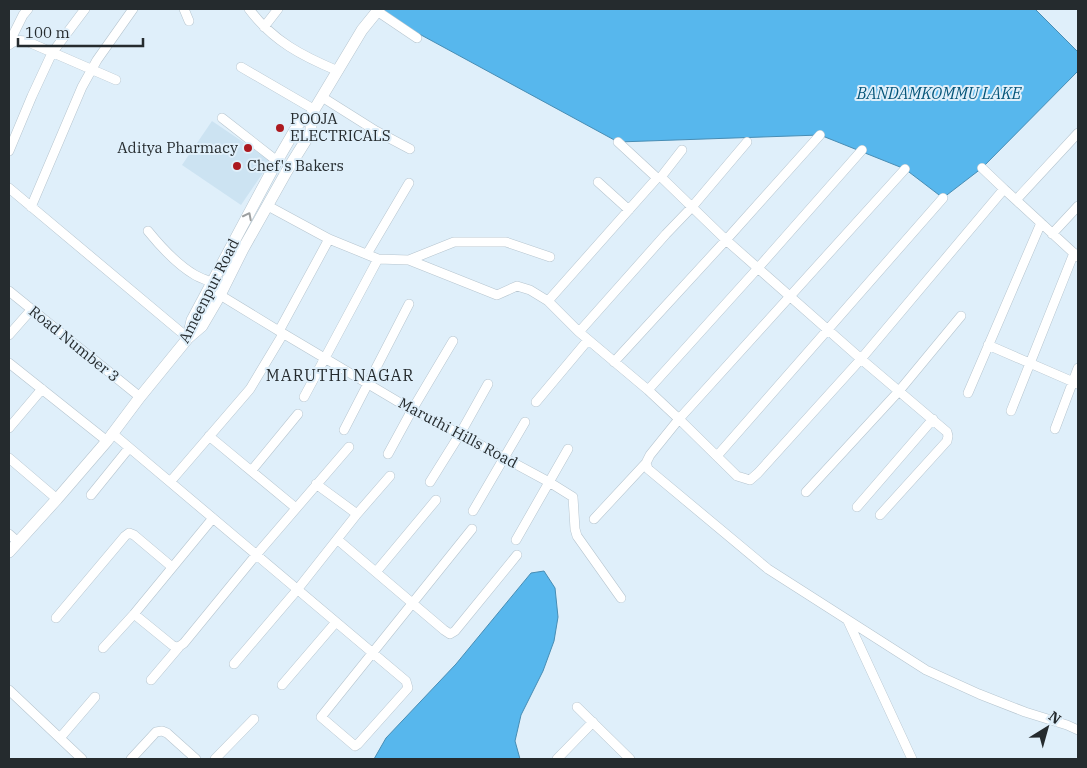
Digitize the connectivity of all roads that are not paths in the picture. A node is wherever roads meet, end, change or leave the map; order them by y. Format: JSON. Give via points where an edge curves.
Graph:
{"nodes":[{"id":1,"x":28,"y":9,"type":"edge"},
{"id":2,"x":85,"y":9,"type":"edge"},
{"id":3,"x":133,"y":9,"type":"edge"},
{"id":4,"x":184,"y":9,"type":"edge"},
{"id":5,"x":249,"y":9,"type":"edge"},
{"id":6,"x":278,"y":9,"type":"edge"},
{"id":7,"x":378,"y":10,"type":"edge"},
{"id":8,"x":189,"y":21,"type":"dead end"},
{"id":9,"x":264,"y":27,"type":"junction"},
{"id":10,"x":417,"y":38,"type":"dead end"},
{"id":11,"x":9,"y":45,"type":"edge"},
{"id":12,"x":52,"y":53,"type":"junction"},
{"id":13,"x":241,"y":67,"type":"dead end"},
{"id":14,"x":91,"y":70,"type":"junction"},
{"id":15,"x":338,"y":71,"type":"junction"},
{"id":16,"x":116,"y":80,"type":"dead end"},
{"id":17,"x":322,"y":97,"type":"junction"},
{"id":18,"x":313,"y":113,"type":"junction"},
{"id":19,"x":222,"y":118,"type":"dead end"},
{"id":20,"x":1078,"y":133,"type":"edge"},
{"id":21,"x":820,"y":135,"type":"dead end"},
{"id":22,"x":618,"y":142,"type":"dead end"},
{"id":23,"x":747,"y":142,"type":"dead end"},
{"id":24,"x":410,"y":149,"type":"dead end"},
{"id":25,"x":682,"y":150,"type":"dead end"},
{"id":26,"x":862,"y":150,"type":"dead end"},
{"id":27,"x":9,"y":152,"type":"edge"},
{"id":28,"x":275,"y":164,"type":"junction"},
{"id":29,"x":982,"y":168,"type":"dead end"},
{"id":30,"x":905,"y":169,"type":"dead end"},
{"id":31,"x":285,"y":175,"type":"junction"},
{"id":32,"x":659,"y":178,"type":"junction"},
{"id":33,"x":598,"y":182,"type":"dead end"},
{"id":34,"x":408,"y":183,"type":"dead end"},
{"id":35,"x":9,"y":188,"type":"edge"},
{"id":36,"x":1004,"y":189,"type":"junction"},
{"id":37,"x":943,"y":198,"type":"dead end"},
{"id":38,"x":1016,"y":200,"type":"junction"},
{"id":39,"x":268,"y":206,"type":"junction"},
{"id":40,"x":1078,"y":206,"type":"edge"},
{"id":41,"x":31,"y":207,"type":"junction"},
{"id":42,"x":692,"y":207,"type":"junction"},
{"id":43,"x":629,"y":210,"type":"junction"},
{"id":44,"x":1041,"y":223,"type":"junction"},
{"id":45,"x":148,"y":230,"type":"dead end"},
{"id":46,"x":1052,"y":234,"type":"junction"},
{"id":47,"x":329,"y":239,"type":"junction"},
{"id":48,"x":726,"y":240,"type":"junction"},
{"id":49,"x":366,"y":254,"type":"junction"},
{"id":50,"x":1076,"y":255,"type":"edge"},
{"id":51,"x":550,"y":257,"type":"dead end"},
{"id":52,"x":378,"y":259,"type":"junction"},
{"id":53,"x":409,"y":260,"type":"junction"},
{"id":54,"x":758,"y":268,"type":"junction"},
{"id":55,"x":213,"y":283,"type":"junction"},
{"id":56,"x":9,"y":291,"type":"edge"},
{"id":57,"x":220,"y":295,"type":"junction"},
{"id":58,"x":790,"y":296,"type":"junction"},
{"id":59,"x":548,"y":301,"type":"junction"},
{"id":60,"x":409,"y":304,"type":"dead end"},
{"id":61,"x":31,"y":310,"type":"junction"},
{"id":62,"x":961,"y":316,"type":"dead end"},
{"id":63,"x":828,"y":330,"type":"junction"},
{"id":64,"x":281,"y":332,"type":"junction"},
{"id":65,"x":579,"y":332,"type":"junction"},
{"id":66,"x":9,"y":335,"type":"edge"},
{"id":67,"x":188,"y":338,"type":"junction"},
{"id":68,"x":588,"y":340,"type":"junction"},
{"id":69,"x":453,"y":341,"type":"dead end"},
{"id":70,"x":988,"y":345,"type":"junction"},
{"id":71,"x":325,"y":358,"type":"junction"},
{"id":72,"x":861,"y":359,"type":"junction"},
{"id":73,"x":614,"y":362,"type":"junction"},
{"id":74,"x":1030,"y":362,"type":"junction"},
{"id":75,"x":9,"y":363,"type":"edge"},
{"id":76,"x":1078,"y":368,"type":"edge"},
{"id":77,"x":368,"y":383,"type":"junction"},
{"id":78,"x":1076,"y":383,"type":"edge"},
{"id":79,"x":488,"y":384,"type":"dead end"},
{"id":80,"x":42,"y":389,"type":"junction"},
{"id":81,"x":648,"y":390,"type":"junction"},
{"id":82,"x":899,"y":390,"type":"junction"},
{"id":83,"x":968,"y":393,"type":"dead end"},
{"id":84,"x":140,"y":397,"type":"junction"},
{"id":85,"x":304,"y":397,"type":"dead end"},
{"id":86,"x":536,"y":402,"type":"dead end"},
{"id":87,"x":412,"y":410,"type":"junction"},
{"id":88,"x":1011,"y":411,"type":"dead end"},
{"id":89,"x":298,"y":414,"type":"dead end"},
{"id":90,"x":679,"y":419,"type":"junction"},
{"id":91,"x":933,"y":419,"type":"junction"},
{"id":92,"x":525,"y":422,"type":"dead end"},
{"id":93,"x":9,"y":428,"type":"edge"},
{"id":94,"x":1055,"y":429,"type":"dead end"},
{"id":95,"x":344,"y":430,"type":"dead end"},
{"id":96,"x":460,"y":434,"type":"junction"},
{"id":97,"x":209,"y":436,"type":"junction"},
{"id":98,"x":110,"y":437,"type":"junction"},
{"id":99,"x":349,"y":447,"type":"dead end"},
{"id":100,"x":129,"y":448,"type":"junction"},
{"id":101,"x":568,"y":450,"type":"dead end"},
{"id":102,"x":388,"y":454,"type":"dead end"},
{"id":103,"x":717,"y":456,"type":"junction"},
{"id":104,"x":9,"y":458,"type":"edge"},
{"id":105,"x":505,"y":458,"type":"junction"},
{"id":106,"x":646,"y":463,"type":"junction"},
{"id":107,"x":252,"y":470,"type":"junction"},
{"id":108,"x":390,"y":476,"type":"dead end"},
{"id":109,"x":170,"y":482,"type":"junction"},
{"id":110,"x":430,"y":482,"type":"dead end"},
{"id":111,"x":549,"y":482,"type":"junction"},
{"id":112,"x":316,"y":484,"type":"junction"},
{"id":113,"x":806,"y":492,"type":"dead end"},
{"id":114,"x":91,"y":495,"type":"dead end"},
{"id":115,"x":57,"y":499,"type":"junction"},
{"id":116,"x":436,"y":500,"type":"dead end"},
{"id":117,"x":857,"y":507,"type":"dead end"},
{"id":118,"x":296,"y":508,"type":"junction"},
{"id":119,"x":473,"y":511,"type":"dead end"},
{"id":120,"x":357,"y":514,"type":"junction"},
{"id":121,"x":880,"y":515,"type":"dead end"},
{"id":122,"x":213,"y":518,"type":"junction"},
{"id":123,"x":594,"y":519,"type":"dead end"},
{"id":124,"x":472,"y":529,"type":"dead end"},
{"id":125,"x":9,"y":534,"type":"edge"},
{"id":126,"x":338,"y":540,"type":"junction"},
{"id":127,"x":516,"y":540,"type":"dead end"},
{"id":128,"x":18,"y":542,"type":"junction"},
{"id":129,"x":9,"y":552,"type":"edge"},
{"id":130,"x":256,"y":555,"type":"junction"},
{"id":131,"x":517,"y":555,"type":"dead end"},
{"id":132,"x":172,"y":567,"type":"junction"},
{"id":133,"x":376,"y":572,"type":"junction"},
{"id":134,"x":297,"y":590,"type":"junction"},
{"id":135,"x":621,"y":598,"type":"dead end"},
{"id":136,"x":412,"y":603,"type":"junction"},
{"id":137,"x":134,"y":614,"type":"junction"},
{"id":138,"x":56,"y":618,"type":"dead end"},
{"id":139,"x":848,"y":621,"type":"junction"},
{"id":140,"x":336,"y":622,"type":"junction"},
{"id":141,"x":179,"y":647,"type":"junction"},
{"id":142,"x":103,"y":648,"type":"dead end"},
{"id":143,"x":372,"y":653,"type":"junction"},
{"id":144,"x":234,"y":664,"type":"dead end"},
{"id":145,"x":151,"y":680,"type":"dead end"},
{"id":146,"x":282,"y":685,"type":"dead end"},
{"id":147,"x":9,"y":690,"type":"edge"},
{"id":148,"x":95,"y":697,"type":"dead end"},
{"id":149,"x":578,"y":707,"type":"dead end"},
{"id":150,"x":254,"y":719,"type":"dead end"},
{"id":151,"x":593,"y":722,"type":"junction"},
{"id":152,"x":1078,"y":730,"type":"edge"},
{"id":153,"x":60,"y":738,"type":"junction"},
{"id":154,"x":627,"y":758,"type":"edge"},
{"id":155,"x":82,"y":759,"type":"edge"},
{"id":156,"x":132,"y":759,"type":"edge"},
{"id":157,"x":196,"y":759,"type":"edge"},
{"id":158,"x":215,"y":759,"type":"edge"},
{"id":159,"x":557,"y":759,"type":"edge"},
{"id":160,"x":912,"y":759,"type":"edge"}],
"edges":[{"from":1,"to":11,"type":"street"},
{"from":2,"to":12,"type":"street"},
{"from":3,"to":14,"type":"street"},
{"from":4,"to":8,"type":"street"},
{"from":5,"to":9,"type":"street"},
{"from":6,"to":9,"type":"street"},
{"from":7,"to":10,"type":"street"},
{"from":7,"to":15,"type":"street","name":"Ameenpur Road"},
{"from":9,"to":15,"type":"street","via":[[310,59]]},
{"from":11,"to":12,"type":"street","via":[[13,41],[26,41]]},
{"from":12,"to":14,"type":"street"},
{"from":12,"to":27,"type":"street"},
{"from":13,"to":18,"type":"street"},
{"from":14,"to":16,"type":"street"},
{"from":14,"to":41,"type":"street"},
{"from":15,"to":17,"type":"street","name":"Ameenpur Road"},
{"from":17,"to":18,"type":"street","name":"Ameenpur Road"},
{"from":17,"to":24,"type":"street"},
{"from":18,"to":28,"type":"street","name":"Ameenpur Road","via":[[299,123]]},
{"from":18,"to":31,"type":"street","via":[[311,132]]},
{"from":19,"to":28,"type":"street"},
{"from":20,"to":38,"type":"street"},
{"from":21,"to":48,"type":"street"},
{"from":22,"to":32,"type":"street"},
{"from":23,"to":42,"type":"street"},
{"from":25,"to":32,"type":"street"},
{"from":26,"to":54,"type":"street"},
{"from":28,"to":31,"type":"street"},
{"from":55,"to":28,"type":"street","name":"Ameenpur Road","one_way":true},
{"from":29,"to":36,"type":"street"},
{"from":30,"to":58,"type":"street"},
{"from":31,"to":39,"type":"street"},
{"from":32,"to":42,"type":"street"},
{"from":32,"to":43,"type":"street"},
{"from":33,"to":43,"type":"street"},
{"from":34,"to":49,"type":"street"},
{"from":35,"to":41,"type":"street"},
{"from":36,"to":38,"type":"street"},
{"from":36,"to":72,"type":"street"},
{"from":37,"to":63,"type":"street"},
{"from":38,"to":44,"type":"street"},
{"from":39,"to":47,"type":"street"},
{"from":39,"to":57,"type":"street"},
{"from":40,"to":46,"type":"street"},
{"from":41,"to":67,"type":"street"},
{"from":42,"to":48,"type":"street"},
{"from":42,"to":65,"type":"street"},
{"from":43,"to":59,"type":"street"},
{"from":44,"to":46,"type":"street"},
{"from":44,"to":70,"type":"street"},
{"from":45,"to":55,"type":"street","via":[[175,260],[194,275]]},
{"from":46,"to":50,"type":"street"},
{"from":47,"to":49,"type":"street"},
{"from":47,"to":64,"type":"street"},
{"from":48,"to":54,"type":"street"},
{"from":48,"to":73,"type":"street"},
{"from":49,"to":52,"type":"street"},
{"from":50,"to":74,"type":"street"},
{"from":51,"to":53,"type":"street","via":[[506,242],[454,242]]},
{"from":52,"to":53,"type":"street"},
{"from":52,"to":71,"type":"street"},
{"from":53,"to":59,"type":"street","via":[[498,295],[517,286]]},
{"from":54,"to":58,"type":"street"},
{"from":54,"to":81,"type":"street"},
{"from":55,"to":67,"type":"street","name":"Ameenpur Road","via":[[192,320]]},
{"from":56,"to":61,"type":"street","name":"Road Number 3"},
{"from":57,"to":64,"type":"street","name":"Maruthi Hills Road"},
{"from":57,"to":67,"type":"street","via":[[202,326]]},
{"from":58,"to":63,"type":"street"},
{"from":58,"to":90,"type":"street"},
{"from":59,"to":65,"type":"street"},
{"from":60,"to":77,"type":"street"},
{"from":61,"to":66,"type":"street"},
{"from":61,"to":84,"type":"street","name":"Road Number 3"},
{"from":62,"to":82,"type":"street"},
{"from":63,"to":72,"type":"street"},
{"from":63,"to":103,"type":"street"},
{"from":64,"to":71,"type":"street","name":"Maruthi Hills Road"},
{"from":64,"to":97,"type":"street","via":[[250,390]]},
{"from":65,"to":68,"type":"street"},
{"from":67,"to":84,"type":"street","name":"Ameenpur Road"},
{"from":68,"to":73,"type":"street"},
{"from":68,"to":86,"type":"street"},
{"from":69,"to":87,"type":"street"},
{"from":70,"to":74,"type":"street"},
{"from":70,"to":83,"type":"street"},
{"from":71,"to":77,"type":"street","name":"Maruthi Hills Road"},
{"from":71,"to":85,"type":"street"},
{"from":72,"to":82,"type":"street"},
{"from":72,"to":103,"type":"street","via":[[750,480],[737,476]]},
{"from":73,"to":81,"type":"street"},
{"from":74,"to":78,"type":"street"},
{"from":74,"to":88,"type":"street"},
{"from":75,"to":80,"type":"street"},
{"from":76,"to":78,"type":"street"},
{"from":77,"to":87,"type":"street","name":"Maruthi Hills Road"},
{"from":77,"to":95,"type":"street"},
{"from":78,"to":94,"type":"street"},
{"from":79,"to":96,"type":"street"},
{"from":80,"to":93,"type":"street"},
{"from":80,"to":98,"type":"street"},
{"from":81,"to":90,"type":"street"},
{"from":82,"to":91,"type":"street"},
{"from":82,"to":113,"type":"street"},
{"from":84,"to":98,"type":"street","name":"Ameenpur Road"},
{"from":87,"to":96,"type":"street","name":"Maruthi Hills Road"},
{"from":87,"to":102,"type":"street"},
{"from":89,"to":107,"type":"street"},
{"from":90,"to":103,"type":"street"},
{"from":90,"to":106,"type":"street"},
{"from":91,"to":117,"type":"street"},
{"from":91,"to":121,"type":"street","via":[[947,432],[947,441]]},
{"from":92,"to":105,"type":"street"},
{"from":96,"to":105,"type":"street","name":"Maruthi Hills Road"},
{"from":96,"to":110,"type":"street"},
{"from":97,"to":107,"type":"street"},
{"from":97,"to":109,"type":"street"},
{"from":98,"to":100,"type":"street"},
{"from":98,"to":115,"type":"street","name":"Ameenpur Road"},
{"from":99,"to":112,"type":"street"},
{"from":100,"to":109,"type":"street"},
{"from":100,"to":114,"type":"street"},
{"from":101,"to":111,"type":"street"},
{"from":104,"to":115,"type":"street"},
{"from":105,"to":111,"type":"street","name":"Maruthi Hills Road"},
{"from":105,"to":119,"type":"street"},
{"from":106,"to":123,"type":"street"},
{"from":106,"to":139,"type":"street","via":[[648,469],[768,569]]},
{"from":107,"to":118,"type":"street"},
{"from":108,"to":120,"type":"street"},
{"from":109,"to":122,"type":"street"},
{"from":111,"to":127,"type":"street"},
{"from":111,"to":135,"type":"street","name":"Maruthi Hills Road","via":[[573,497],[577,536]]},
{"from":112,"to":118,"type":"street"},
{"from":112,"to":120,"type":"street"},
{"from":115,"to":128,"type":"street","name":"Ameenpur Road"},
{"from":116,"to":133,"type":"street"},
{"from":118,"to":130,"type":"street"},
{"from":120,"to":126,"type":"street"},
{"from":122,"to":130,"type":"street"},
{"from":122,"to":132,"type":"street"},
{"from":124,"to":136,"type":"street"},
{"from":125,"to":128,"type":"street"},
{"from":126,"to":133,"type":"street"},
{"from":126,"to":134,"type":"street"},
{"from":128,"to":129,"type":"street","name":"Ameenpur Road"},
{"from":130,"to":134,"type":"street"},
{"from":130,"to":141,"type":"street"},
{"from":131,"to":136,"type":"street","via":[[452,633],[447,633]]},
{"from":132,"to":137,"type":"street"},
{"from":132,"to":138,"type":"street","via":[[129,533]]},
{"from":133,"to":136,"type":"street"},
{"from":134,"to":140,"type":"street"},
{"from":134,"to":144,"type":"street"},
{"from":136,"to":143,"type":"street"},
{"from":137,"to":141,"type":"street","via":[[172,645]]},
{"from":137,"to":142,"type":"street"},
{"from":139,"to":152,"type":"street","via":[[926,670],[979,694]]},
{"from":139,"to":160,"type":"street"},
{"from":140,"to":143,"type":"street"},
{"from":140,"to":146,"type":"street"},
{"from":141,"to":145,"type":"street"},
{"from":143,"to":143,"type":"street","via":[[406,681],[408,688],[355,746],[321,717]]},
{"from":147,"to":153,"type":"street"},
{"from":148,"to":153,"type":"street"},
{"from":149,"to":151,"type":"street"},
{"from":150,"to":158,"type":"street"},
{"from":151,"to":154,"type":"street"},
{"from":151,"to":159,"type":"street"},
{"from":153,"to":155,"type":"street"},
{"from":156,"to":157,"type":"street","via":[[156,732],[162,731]]}]}
